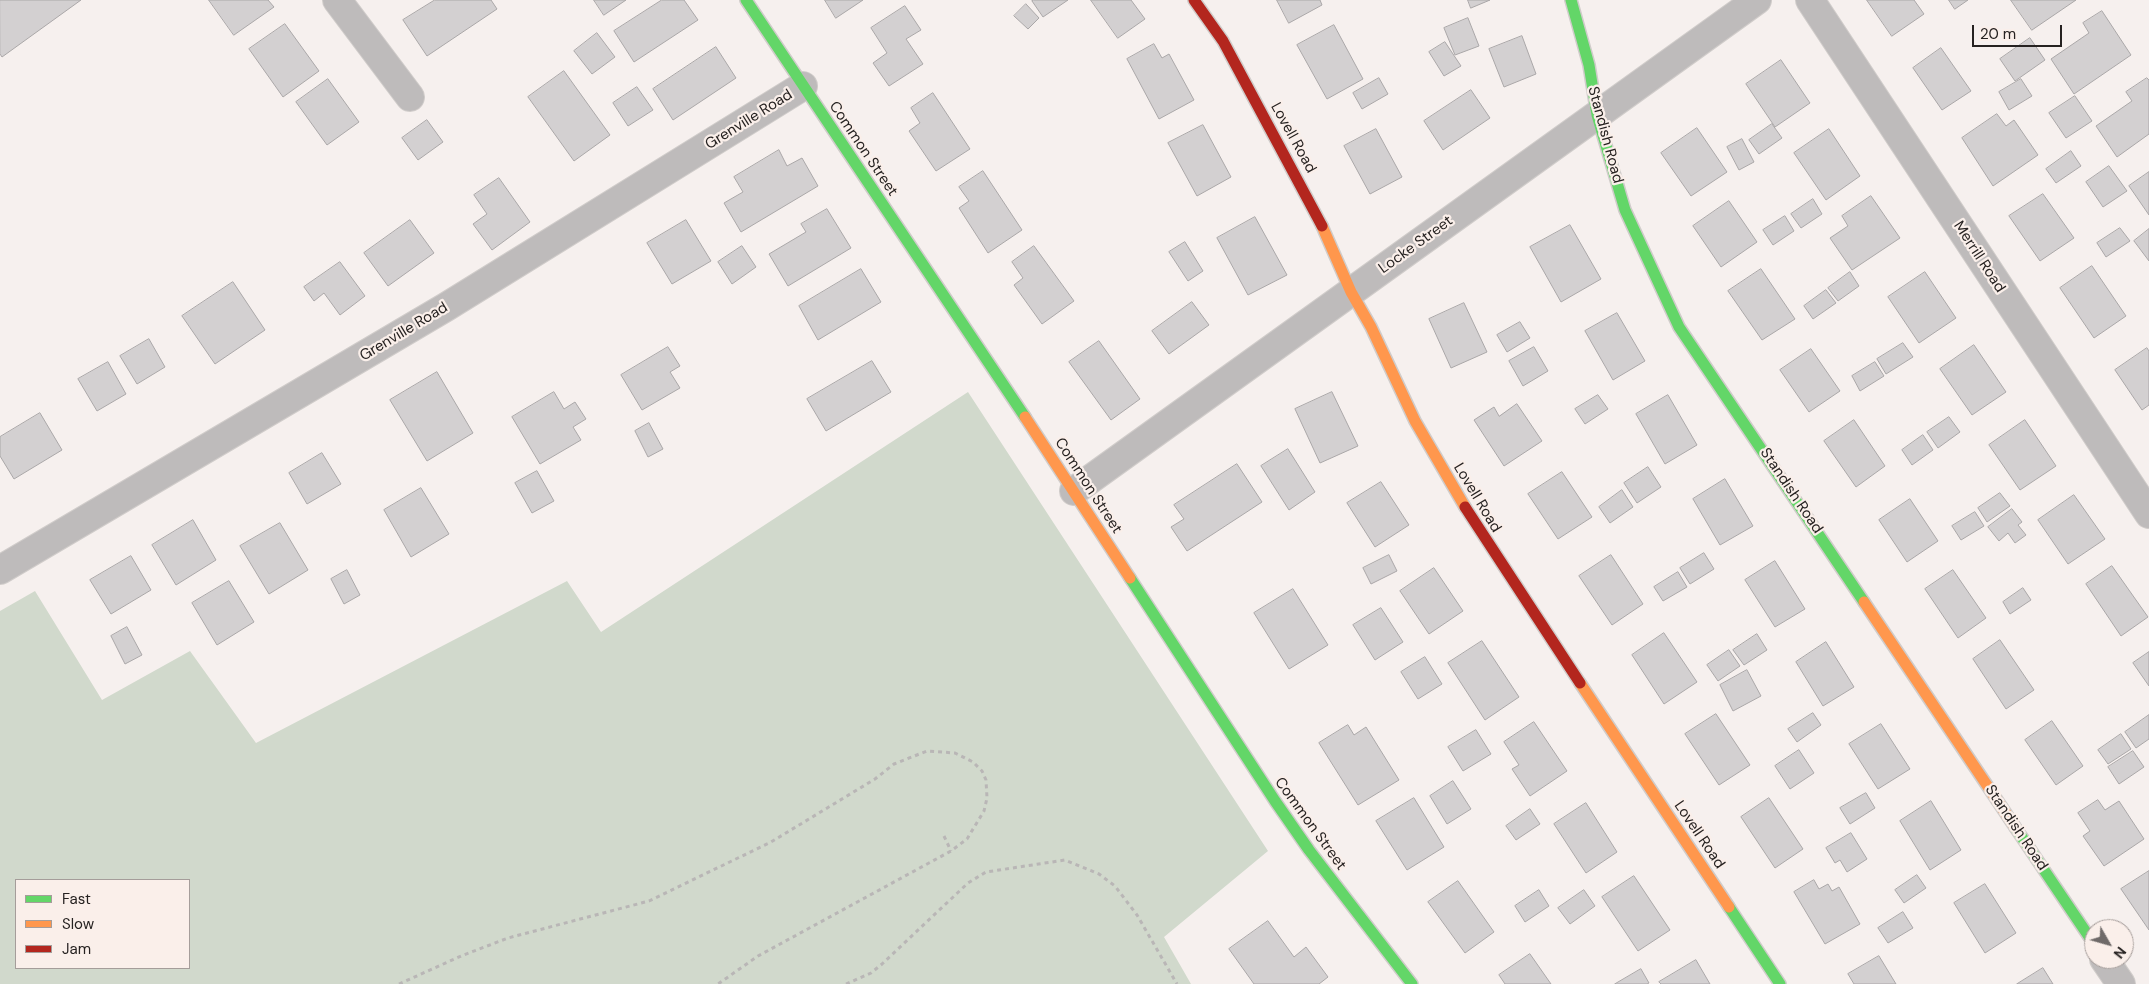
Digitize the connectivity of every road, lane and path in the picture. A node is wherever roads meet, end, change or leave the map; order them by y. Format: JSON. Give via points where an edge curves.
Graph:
{"nodes":[{"id":1,"x":337,"y":0,"type":"edge"},
{"id":2,"x":746,"y":0,"type":"edge"},
{"id":3,"x":1194,"y":0,"type":"edge"},
{"id":4,"x":1571,"y":0,"type":"edge"},
{"id":5,"x":1757,"y":0,"type":"edge"},
{"id":6,"x":1810,"y":0,"type":"edge"},
{"id":7,"x":803,"y":86,"type":"junction"},
{"id":8,"x":410,"y":96,"type":"dead end"},
{"id":9,"x":1597,"y":115,"type":"junction"},
{"id":10,"x":1351,"y":292,"type":"junction"},
{"id":11,"x":1074,"y":491,"type":"junction"},
{"id":12,"x":2149,"y":514,"type":"edge"},
{"id":13,"x":0,"y":570,"type":"edge"},
{"id":14,"x":944,"y":836,"type":"dead end"},
{"id":15,"x":951,"y":851,"type":"junction"},
{"id":16,"x":2084,"y":929,"type":"edge"},
{"id":17,"x":2111,"y":969,"type":"edge"},
{"id":18,"x":399,"y":984,"type":"edge"},
{"id":19,"x":718,"y":984,"type":"edge"},
{"id":20,"x":846,"y":984,"type":"edge"},
{"id":21,"x":1177,"y":984,"type":"edge"},
{"id":22,"x":1412,"y":984,"type":"edge"},
{"id":23,"x":1780,"y":984,"type":"edge"},
{"id":24,"x":2121,"y":984,"type":"edge"}],
"edges":[{"from":1,"to":8,"type":"street"},
{"from":2,"to":7,"type":"street","name":"Common Street"},
{"from":3,"to":10,"type":"street","name":"Lovell Road","via":[[1223,42],[1315,210]]},
{"from":4,"to":9,"type":"street","name":"Standish Road","via":[[1589,65]]},
{"from":5,"to":9,"type":"street","name":"Locke Street"},
{"from":6,"to":12,"type":"street","name":"Merrill Road"},
{"from":7,"to":11,"type":"street","name":"Common Street"},
{"from":7,"to":13,"type":"street","name":"Grenville Road","via":[[446,307]]},
{"from":9,"to":10,"type":"street","name":"Locke Street"},
{"from":9,"to":16,"type":"street","name":"Standish Road","via":[[1625,210],[1679,327]]},
{"from":10,"to":11,"type":"street","name":"Locke Street"},
{"from":10,"to":23,"type":"street","name":"Lovell Road","via":[[1415,421],[1478,530]]},
{"from":11,"to":22,"type":"street","name":"Common Street","via":[[1275,802]]},
{"from":14,"to":15,"type":"path"},
{"from":15,"to":18,"type":"path","via":[[967,838],[984,811],[986,780],[973,762],[961,756],[927,751],[894,764],[771,842],[649,901],[508,938]]},
{"from":15,"to":19,"type":"path","via":[[758,956]]},
{"from":17,"to":24,"type":"street"},
{"from":20,"to":21,"type":"path","via":[[871,973],[968,883],[986,872],[1065,860],[1099,874],[1116,886],[1137,915]]}]}
